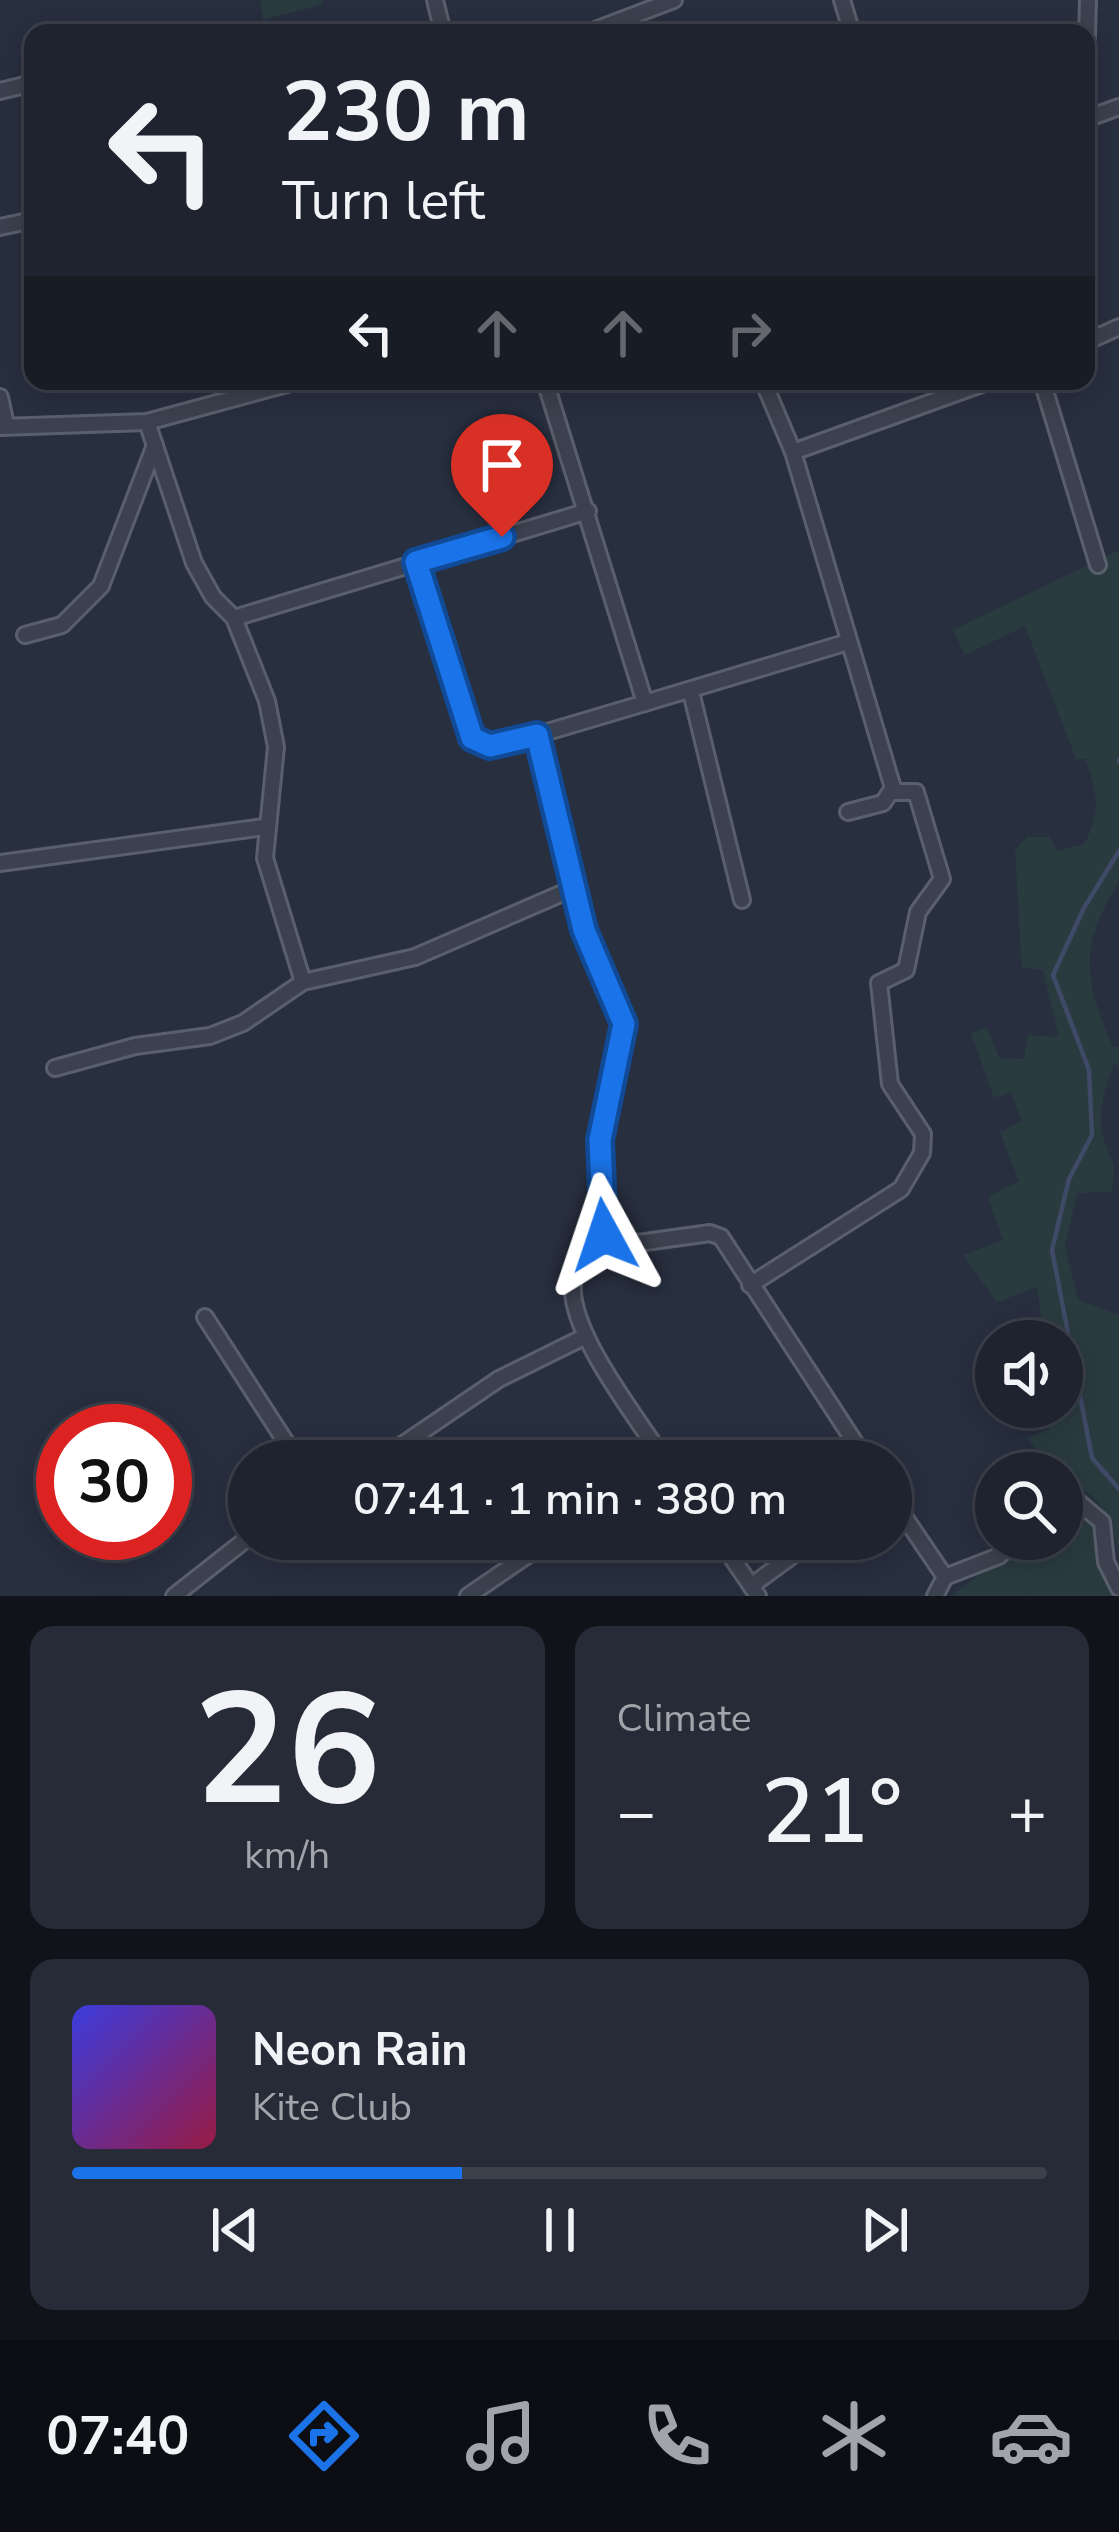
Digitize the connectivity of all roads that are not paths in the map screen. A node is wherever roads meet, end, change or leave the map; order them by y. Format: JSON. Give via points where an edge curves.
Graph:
{"nodes":[{"id":1,"x":664,"y":2,"type":"edge"},
{"id":2,"x":609,"y":24,"type":"edge"},
{"id":3,"x":265,"y":390,"type":"edge"},
{"id":4,"x":548,"y":390,"type":"edge"},
{"id":5,"x":767,"y":390,"type":"edge"},
{"id":6,"x":965,"y":390,"type":"edge"},
{"id":7,"x":1045,"y":390,"type":"edge"},
{"id":8,"x":0,"y":397,"type":"edge"},
{"id":9,"x":147,"y":422,"type":"junction"},
{"id":10,"x":3,"y":426,"type":"edge"},
{"id":11,"x":155,"y":445,"type":"junction"},
{"id":12,"x":793,"y":452,"type":"junction"},
{"id":13,"x":588,"y":511,"type":"junction"},
{"id":14,"x":416,"y":562,"type":"junction"},
{"id":15,"x":1098,"y":565,"type":"dead end"},
{"id":16,"x":234,"y":618,"type":"junction"},
{"id":17,"x":26,"y":635,"type":"dead end"},
{"id":18,"x":848,"y":642,"type":"junction"},
{"id":19,"x":691,"y":692,"type":"junction"},
{"id":20,"x":645,"y":703,"type":"junction"},
{"id":21,"x":537,"y":735,"type":"junction"},
{"id":22,"x":892,"y":792,"type":"junction"},
{"id":23,"x":848,"y":812,"type":"dead end"},
{"id":24,"x":264,"y":827,"type":"junction"},
{"id":25,"x":0,"y":863,"type":"edge"},
{"id":26,"x":572,"y":889,"type":"junction"},
{"id":27,"x":742,"y":900,"type":"dead end"},
{"id":28,"x":303,"y":982,"type":"junction"},
{"id":29,"x":55,"y":1068,"type":"dead end"},
{"id":30,"x":604,"y":1235,"type":"junction"},
{"id":31,"x":749,"y":1285,"type":"junction"},
{"id":32,"x":205,"y":1317,"type":"dead end"},
{"id":33,"x":586,"y":1336,"type":"junction"},
{"id":34,"x":284,"y":1440,"type":"edge"},
{"id":35,"x":409,"y":1440,"type":"edge"},
{"id":36,"x":652,"y":1440,"type":"edge"},
{"id":37,"x":853,"y":1440,"type":"edge"},
{"id":38,"x":1083,"y":1506,"type":"edge"},
{"id":39,"x":912,"y":1528,"type":"edge"},
{"id":40,"x":228,"y":1553,"type":"edge"},
{"id":41,"x":520,"y":1560,"type":"edge"},
{"id":42,"x":733,"y":1560,"type":"edge"},
{"id":43,"x":792,"y":1560,"type":"edge"},
{"id":44,"x":989,"y":1560,"type":"edge"},
{"id":45,"x":945,"y":1577,"type":"junction"},
{"id":46,"x":1119,"y":1588,"type":"edge"},
{"id":47,"x":756,"y":1593,"type":"edge"},
{"id":48,"x":173,"y":1596,"type":"edge"},
{"id":49,"x":468,"y":1596,"type":"edge"},
{"id":50,"x":935,"y":1596,"type":"edge"}],
"edges":[{"from":1,"to":2,"type":"street"},
{"from":3,"to":9,"type":"street"},
{"from":4,"to":13,"type":"street"},
{"from":5,"to":12,"type":"street"},
{"from":6,"to":12,"type":"street"},
{"from":7,"to":15,"type":"street"},
{"from":8,"to":10,"type":"street"},
{"from":9,"to":10,"type":"street"},
{"from":9,"to":11,"type":"street"},
{"from":11,"to":16,"type":"street","via":[[194,563]]},
{"from":11,"to":17,"type":"street","via":[[101,586],[62,625]]},
{"from":12,"to":18,"type":"street"},
{"from":13,"to":14,"type":"street"},
{"from":13,"to":20,"type":"street"},
{"from":14,"to":16,"type":"street"},
{"from":14,"to":21,"type":"street","via":[[472,738],[490,746]]},
{"from":16,"to":24,"type":"street","via":[[276,747]]},
{"from":18,"to":19,"type":"street"},
{"from":18,"to":22,"type":"street"},
{"from":19,"to":20,"type":"street"},
{"from":19,"to":27,"type":"street"},
{"from":20,"to":21,"type":"street"},
{"from":21,"to":26,"type":"street"},
{"from":22,"to":23,"type":"street","via":[[883,803]]},
{"from":22,"to":31,"type":"street","via":[[916,792],[923,804],[942,879],[918,913],[906,970],[879,983],[890,1084],[923,1134],[922,1153],[901,1189]]},
{"from":24,"to":25,"type":"street"},
{"from":24,"to":28,"type":"street","via":[[265,858]]},
{"from":26,"to":28,"type":"street","via":[[431,952]]},
{"from":26,"to":30,"type":"street","via":[[624,1024],[600,1140]]},
{"from":28,"to":29,"type":"street","via":[[211,1036]]},
{"from":30,"to":31,"type":"street","via":[[638,1244],[716,1234]]},
{"from":30,"to":33,"type":"street","via":[[574,1282]]},
{"from":31,"to":37,"type":"street"},
{"from":32,"to":34,"type":"street"},
{"from":33,"to":35,"type":"street","via":[[499,1379]]},
{"from":33,"to":36,"type":"street"},
{"from":38,"to":46,"type":"street","via":[[1102,1522],[1106,1562]]},
{"from":39,"to":45,"type":"street"},
{"from":40,"to":48,"type":"street"},
{"from":41,"to":49,"type":"street"},
{"from":42,"to":47,"type":"street"},
{"from":43,"to":47,"type":"street"},
{"from":44,"to":45,"type":"street"},
{"from":45,"to":50,"type":"street"}]}
